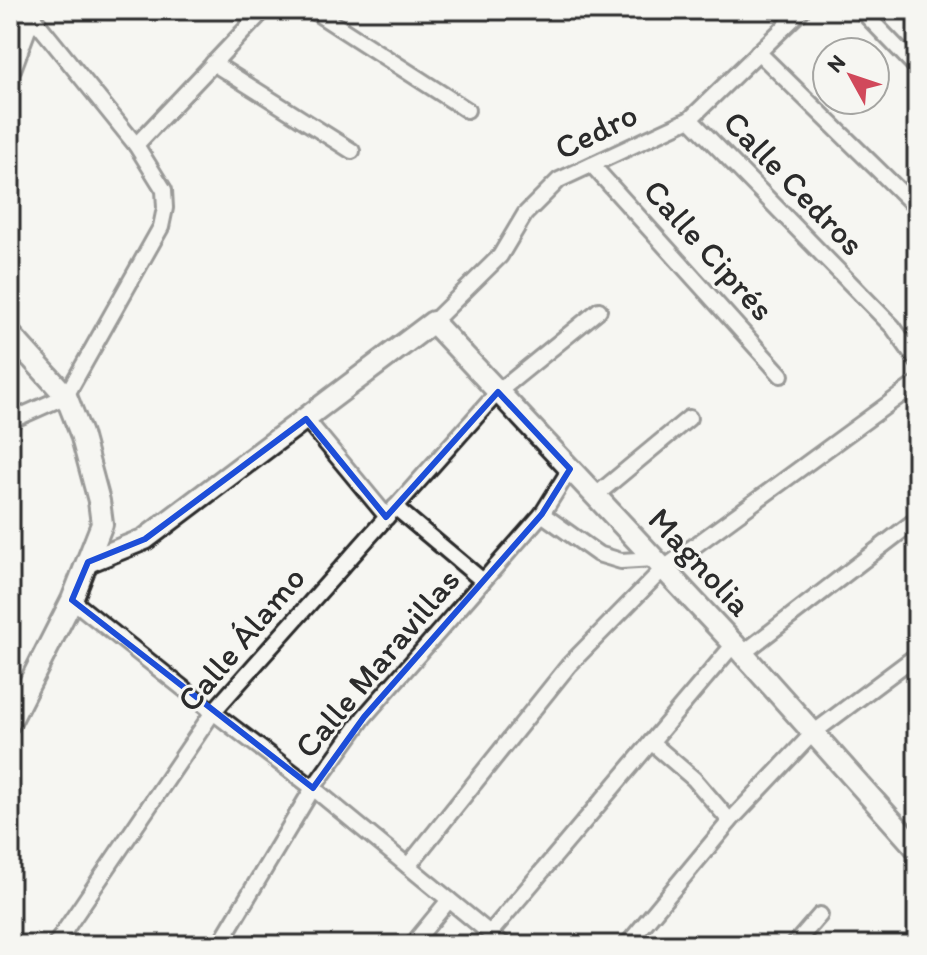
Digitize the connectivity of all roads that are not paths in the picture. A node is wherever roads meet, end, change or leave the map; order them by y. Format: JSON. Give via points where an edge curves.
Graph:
{"nodes":[{"id":1,"x":264,"y":10,"type":"edge"},
{"id":2,"x":312,"y":10,"type":"edge"},
{"id":3,"x":802,"y":10,"type":"edge"},
{"id":4,"x":861,"y":10,"type":"edge"},
{"id":5,"x":30,"y":11,"type":"edge"},
{"id":6,"x":758,"y":52,"type":"junction"},
{"id":7,"x":213,"y":63,"type":"junction"},
{"id":8,"x":917,"y":68,"type":"edge"},
{"id":9,"x":10,"y":69,"type":"edge"},
{"id":10,"x":467,"y":110,"type":"dead end"},
{"id":11,"x":690,"y":119,"type":"junction"},
{"id":12,"x":136,"y":145,"type":"junction"},
{"id":13,"x":352,"y":151,"type":"dead end"},
{"id":14,"x":592,"y":165,"type":"junction"},
{"id":15,"x":917,"y":208,"type":"edge"},
{"id":16,"x":599,"y":310,"type":"dead end"},
{"id":17,"x":433,"y":322,"type":"junction"},
{"id":18,"x":10,"y":334,"type":"edge"},
{"id":19,"x":917,"y":361,"type":"edge"},
{"id":20,"x":781,"y":375,"type":"dead end"},
{"id":21,"x":917,"y":383,"type":"edge"},
{"id":22,"x":498,"y":392,"type":"junction"},
{"id":23,"x":66,"y":396,"type":"junction"},
{"id":24,"x":689,"y":418,"type":"dead end"},
{"id":25,"x":306,"y":419,"type":"junction"},
{"id":26,"x":11,"y":422,"type":"edge"},
{"id":27,"x":570,"y":469,"type":"junction"},
{"id":28,"x":595,"y":496,"type":"junction"},
{"id":29,"x":391,"y":512,"type":"junction"},
{"id":30,"x":542,"y":514,"type":"junction"},
{"id":31,"x":917,"y":519,"type":"edge"},
{"id":32,"x":88,"y":562,"type":"junction"},
{"id":33,"x":659,"y":564,"type":"junction"},
{"id":34,"x":483,"y":581,"type":"junction"},
{"id":35,"x":72,"y":600,"type":"junction"},
{"id":36,"x":738,"y":649,"type":"junction"},
{"id":37,"x":917,"y":655,"type":"edge"},
{"id":38,"x":13,"y":708,"type":"edge"},
{"id":39,"x":213,"y":712,"type":"junction"},
{"id":40,"x":813,"y":733,"type":"junction"},
{"id":41,"x":651,"y":742,"type":"junction"},
{"id":42,"x":313,"y":788,"type":"junction"},
{"id":43,"x":730,"y":821,"type":"junction"},
{"id":44,"x":917,"y":849,"type":"edge"},
{"id":45,"x":408,"y":866,"type":"junction"},
{"id":46,"x":449,"y":900,"type":"junction"},
{"id":47,"x":820,"y":915,"type":"dead end"},
{"id":48,"x":490,"y":933,"type":"junction"},
{"id":49,"x":55,"y":945,"type":"edge"},
{"id":50,"x":219,"y":945,"type":"edge"},
{"id":51,"x":412,"y":945,"type":"edge"},
{"id":52,"x":504,"y":945,"type":"edge"},
{"id":53,"x":627,"y":945,"type":"edge"},
{"id":54,"x":794,"y":945,"type":"edge"}],
"edges":[{"from":1,"to":7,"type":"street"},
{"from":2,"to":10,"type":"street"},
{"from":3,"to":6,"type":"street","name":"Cedro"},
{"from":4,"to":8,"type":"street"},
{"from":5,"to":9,"type":"street"},
{"from":5,"to":12,"type":"street"},
{"from":6,"to":11,"type":"street","name":"Cedro"},
{"from":6,"to":15,"type":"street"},
{"from":7,"to":12,"type":"street"},
{"from":7,"to":13,"type":"street"},
{"from":11,"to":14,"type":"street","name":"Cedro"},
{"from":11,"to":19,"type":"street","name":"Calle Cedros","via":[[893,327]]},
{"from":12,"to":23,"type":"street","via":[[164,190],[161,227]]},
{"from":14,"to":17,"type":"street","name":"Cedro","via":[[559,180],[525,214],[500,256]]},
{"from":14,"to":20,"type":"street","name":"Calle Ciprés"},
{"from":16,"to":22,"type":"street","name":"Calle Álamo"},
{"from":17,"to":22,"type":"street","name":"Magnolia"},
{"from":17,"to":25,"type":"street"},
{"from":18,"to":23,"type":"street"},
{"from":21,"to":33,"type":"street"},
{"from":22,"to":27,"type":"street","name":"Magnolia"},
{"from":22,"to":29,"type":"street","name":"Calle Álamo"},
{"from":23,"to":26,"type":"street"},
{"from":23,"to":32,"type":"street","via":[[99,501],[102,524]]},
{"from":24,"to":28,"type":"street"},
{"from":25,"to":29,"type":"street"},
{"from":25,"to":32,"type":"street","via":[[145,539]]},
{"from":27,"to":28,"type":"street","name":"Magnolia"},
{"from":27,"to":30,"type":"street","name":"Calle Maravillas"},
{"from":28,"to":33,"type":"street","name":"Magnolia"},
{"from":29,"to":34,"type":"street"},
{"from":29,"to":39,"type":"street","name":"Calle Álamo"},
{"from":30,"to":33,"type":"street","via":[[598,554]]},
{"from":30,"to":34,"type":"street","name":"Calle Maravillas"},
{"from":31,"to":36,"type":"street"},
{"from":32,"to":35,"type":"street"},
{"from":33,"to":36,"type":"street","name":"Magnolia"},
{"from":33,"to":45,"type":"street","via":[[569,665]]},
{"from":34,"to":42,"type":"street","name":"Calle Maravillas","via":[[364,717]]},
{"from":35,"to":38,"type":"street"},
{"from":35,"to":39,"type":"street"},
{"from":36,"to":40,"type":"street","name":"Magnolia"},
{"from":36,"to":41,"type":"street"},
{"from":37,"to":40,"type":"street"},
{"from":39,"to":42,"type":"street"},
{"from":39,"to":49,"type":"street","name":"Calle Álamo"},
{"from":40,"to":43,"type":"street"},
{"from":40,"to":44,"type":"street","name":"Magnolia"},
{"from":41,"to":43,"type":"street","via":[[694,779]]},
{"from":41,"to":48,"type":"street"},
{"from":42,"to":45,"type":"street"},
{"from":42,"to":50,"type":"street","name":"Calle Maravillas"},
{"from":43,"to":53,"type":"street"},
{"from":45,"to":46,"type":"street"},
{"from":46,"to":48,"type":"street"},
{"from":46,"to":51,"type":"street"},
{"from":47,"to":54,"type":"street"},
{"from":48,"to":52,"type":"street"}]}
